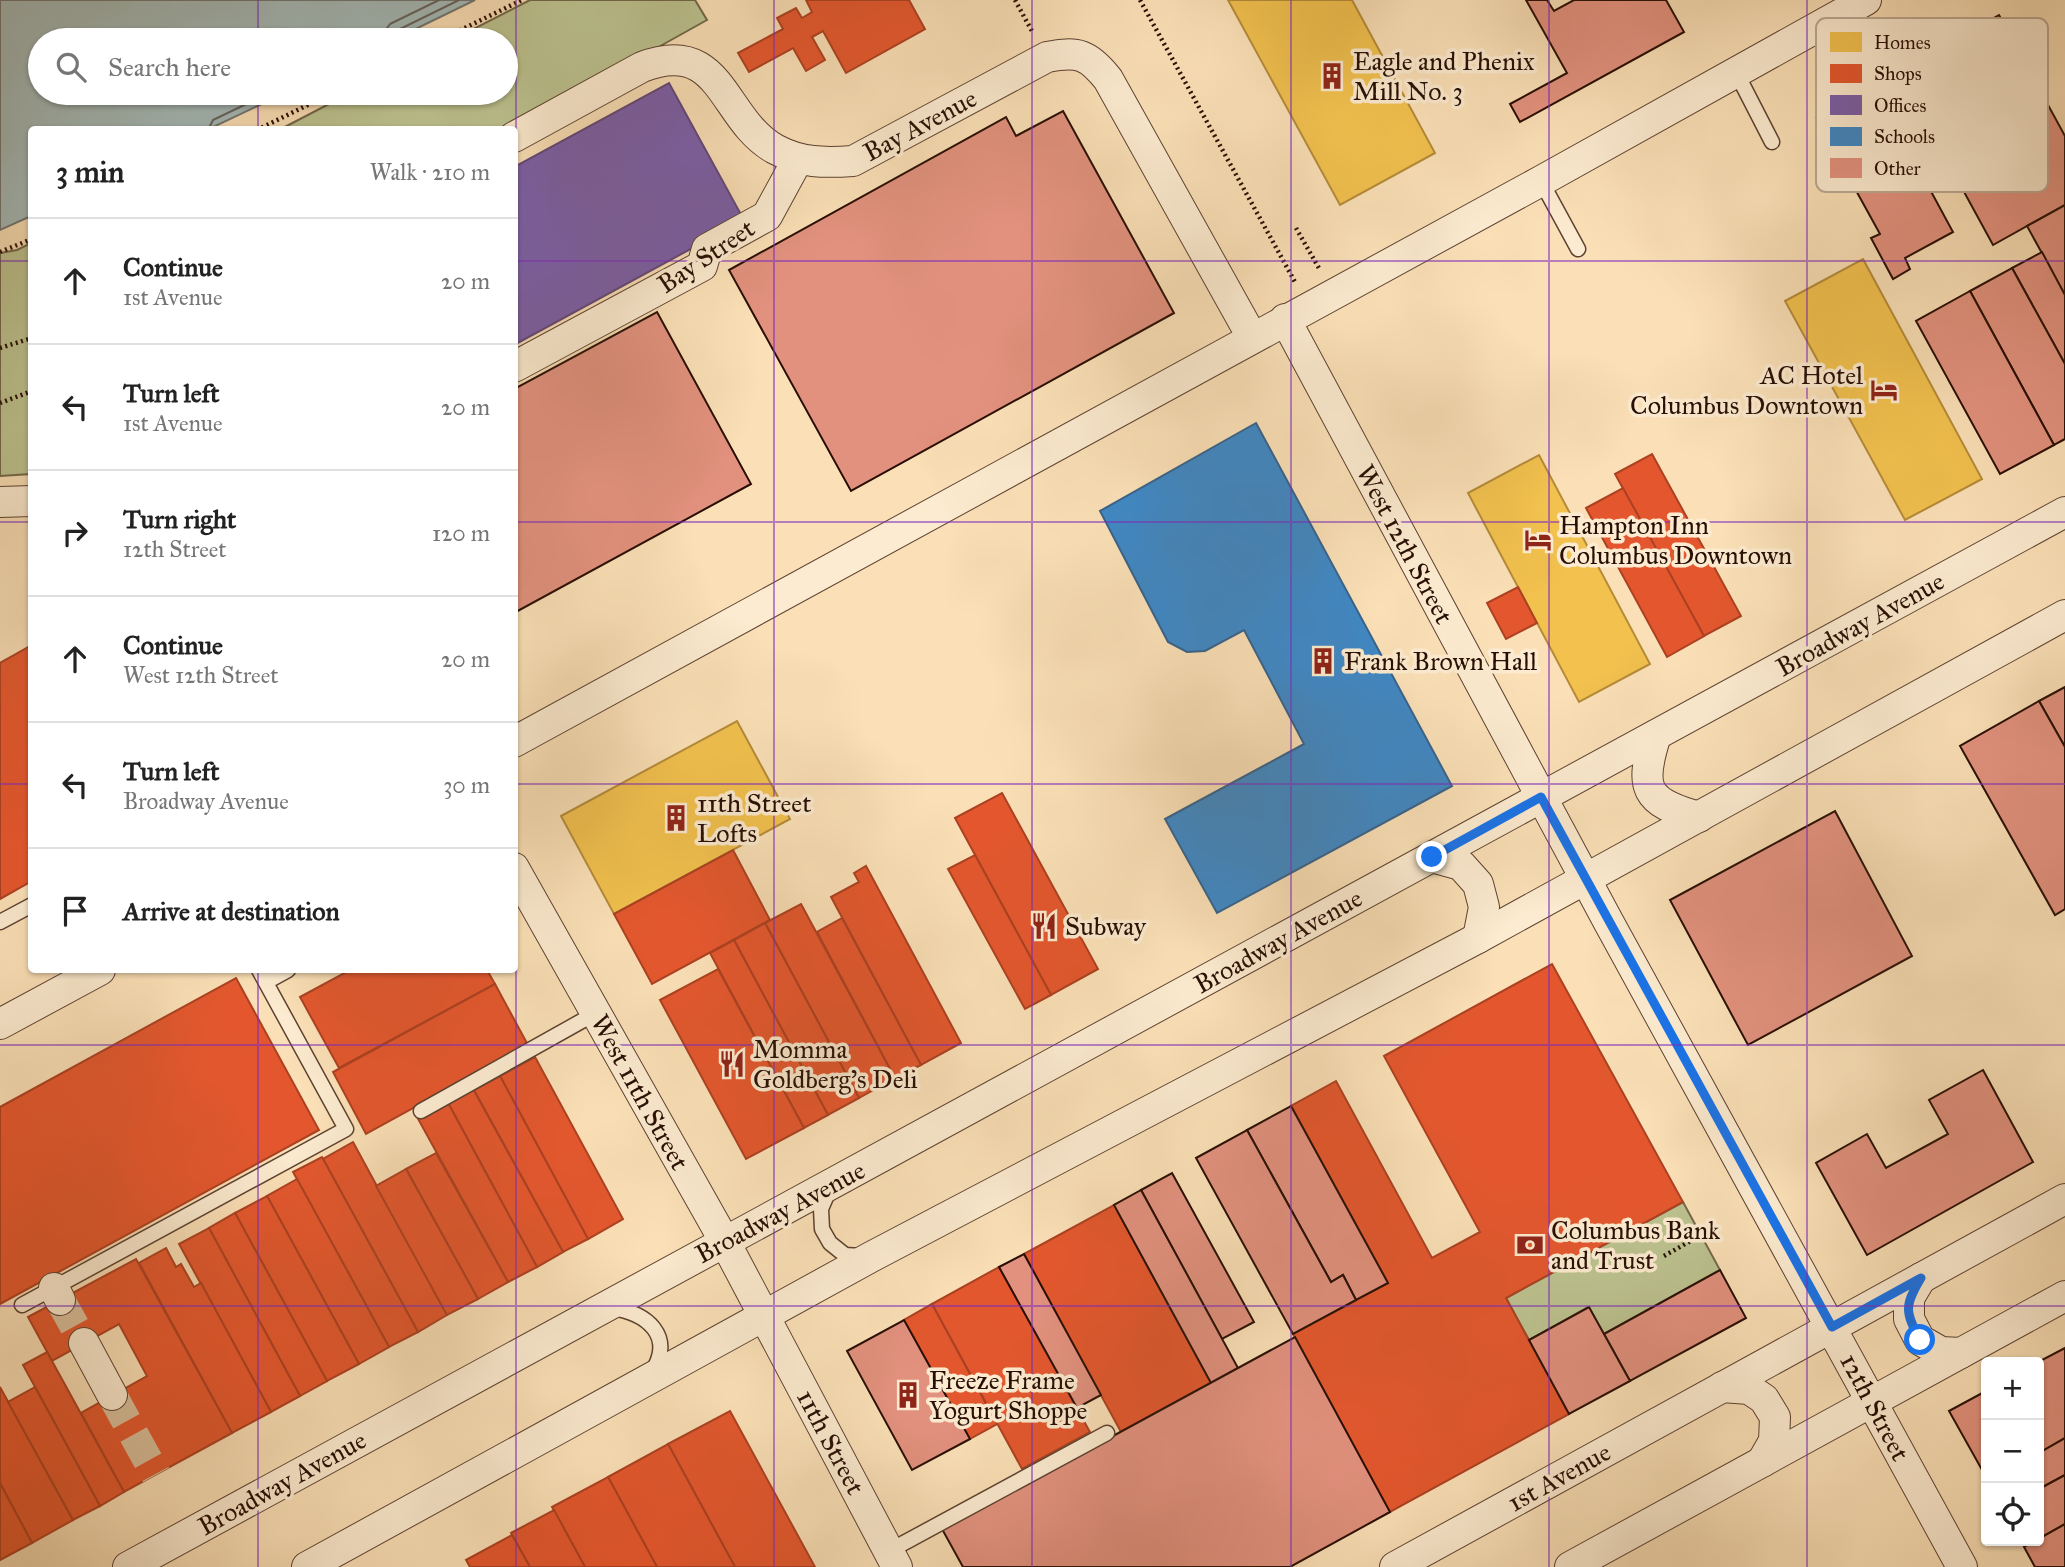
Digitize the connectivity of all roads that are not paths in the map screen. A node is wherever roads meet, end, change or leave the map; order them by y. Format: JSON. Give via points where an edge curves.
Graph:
{"nodes":[{"id":1,"x":1866,"y":0,"type":"edge"},
{"id":2,"x":1834,"y":18,"type":"edge"},
{"id":3,"x":1816,"y":28,"type":"edge"},
{"id":4,"x":1736,"y":72,"type":"junction"},
{"id":5,"x":518,"y":135,"type":"edge"},
{"id":6,"x":1772,"y":142,"type":"dead end"},
{"id":7,"x":798,"y":159,"type":"junction"},
{"id":8,"x":1541,"y":181,"type":"junction"},
{"id":9,"x":1578,"y":249,"type":"dead end"},
{"id":10,"x":1309,"y":306,"type":"junction"},
{"id":11,"x":1252,"y":337,"type":"junction"},
{"id":12,"x":518,"y":365,"type":"edge"},
{"id":13,"x":28,"y":501,"type":"edge"},
{"id":14,"x":0,"y":502,"type":"edge"},
{"id":15,"x":2065,"y":512,"type":"edge"},
{"id":16,"x":2065,"y":615,"type":"edge"},
{"id":17,"x":1656,"y":735,"type":"junction"},
{"id":18,"x":518,"y":740,"type":"edge"},
{"id":19,"x":1541,"y":797,"type":"junction"},
{"id":20,"x":1699,"y":817,"type":"junction"},
{"id":21,"x":1432,"y":857,"type":"junction"},
{"id":22,"x":518,"y":875,"type":"edge"},
{"id":23,"x":1585,"y":880,"type":"junction"},
{"id":24,"x":28,"y":907,"type":"edge"},
{"id":25,"x":0,"y":922,"type":"edge"},
{"id":26,"x":1478,"y":938,"type":"junction"},
{"id":27,"x":94,"y":973,"type":"edge"},
{"id":28,"x":263,"y":976,"type":"edge"},
{"id":29,"x":596,"y":1013,"type":"junction"},
{"id":30,"x":0,"y":1024,"type":"edge"},
{"id":31,"x":421,"y":1111,"type":"dead end"},
{"id":32,"x":832,"y":1184,"type":"junction"},
{"id":33,"x":2065,"y":1199,"type":"edge"},
{"id":34,"x":725,"y":1242,"type":"junction"},
{"id":35,"x":871,"y":1257,"type":"junction"},
{"id":36,"x":1921,"y":1278,"type":"junction"},
{"id":37,"x":2065,"y":1296,"type":"edge"},
{"id":38,"x":22,"y":1305,"type":"dead end"},
{"id":39,"x":606,"y":1307,"type":"junction"},
{"id":40,"x":764,"y":1317,"type":"junction"},
{"id":41,"x":1832,"y":1327,"type":"junction"},
{"id":42,"x":84,"y":1343,"type":"tunnel mouth"},
{"id":43,"x":1961,"y":1353,"type":"junction"},
{"id":44,"x":646,"y":1382,"type":"junction"},
{"id":45,"x":1722,"y":1387,"type":"junction"},
{"id":46,"x":112,"y":1395,"type":"tunnel mouth"},
{"id":47,"x":1872,"y":1401,"type":"junction"},
{"id":48,"x":1107,"y":1433,"type":"dead end"},
{"id":49,"x":1762,"y":1462,"type":"junction"},
{"id":50,"x":893,"y":1559,"type":"edge"},
{"id":51,"x":128,"y":1567,"type":"edge"},
{"id":52,"x":307,"y":1567,"type":"edge"},
{"id":53,"x":1395,"y":1567,"type":"edge"},
{"id":54,"x":1570,"y":1567,"type":"edge"},
{"id":55,"x":1962,"y":1567,"type":"edge"}],
"edges":[{"from":1,"to":2,"type":"street"},
{"from":3,"to":4,"type":"street"},
{"from":4,"to":6,"type":"lane"},
{"from":4,"to":8,"type":"street"},
{"from":5,"to":7,"type":"street","name":"Bay Avenue","via":[[642,67],[677,58],[707,72],[733,108],[772,148]]},
{"from":7,"to":11,"type":"street","name":"Bay Avenue","via":[[821,164],[853,161],[1047,57],[1083,56],[1096,63],[1108,79]]},
{"from":7,"to":12,"type":"street","name":"Bay Street","via":[[767,216],[707,249],[702,266]]},
{"from":8,"to":9,"type":"lane"},
{"from":8,"to":10,"type":"street"},
{"from":10,"to":11,"type":"street"},
{"from":10,"to":19,"type":"street","name":"West 12th Street"},
{"from":11,"to":18,"type":"street"},
{"from":13,"to":14,"type":"street"},
{"from":15,"to":17,"type":"street","name":"Broadway Avenue"},
{"from":16,"to":20,"type":"street"},
{"from":17,"to":19,"type":"street","name":"Broadway Avenue"},
{"from":17,"to":20,"type":"street","via":[[1646,766],[1650,792],[1668,808]]},
{"from":19,"to":21,"type":"street","name":"Broadway Avenue"},
{"from":19,"to":23,"type":"street","name":"West 12th Street"},
{"from":20,"to":23,"type":"street"},
{"from":21,"to":26,"type":"street","via":[[1461,865],[1478,884],[1484,907]]},
{"from":21,"to":32,"type":"street","name":"Broadway Avenue"},
{"from":22,"to":29,"type":"street","name":"West 11th Street"},
{"from":23,"to":26,"type":"street"},
{"from":23,"to":41,"type":"street","name":"12th Street"},
{"from":24,"to":25,"type":"lane"},
{"from":26,"to":35,"type":"street"},
{"from":27,"to":30,"type":"street"},
{"from":28,"to":38,"type":"lane","via":[[346,1129],[57,1294]]},
{"from":29,"to":31,"type":"lane"},
{"from":29,"to":34,"type":"street","name":"West 11th Street"},
{"from":32,"to":34,"type":"street","name":"Broadway Avenue"},
{"from":32,"to":35,"type":"lane","via":[[821,1209],[822,1229],[845,1255]]},
{"from":33,"to":36,"type":"street","name":"1st Avenue"},
{"from":34,"to":39,"type":"street","name":"Broadway Avenue"},
{"from":34,"to":40,"type":"street","name":"West 11th Street"},
{"from":35,"to":40,"type":"street"},
{"from":36,"to":41,"type":"street","name":"1st Avenue"},
{"from":36,"to":43,"type":"street","via":[[1909,1298],[1909,1319],[1920,1340],[1941,1353]]},
{"from":37,"to":43,"type":"street"},
{"from":39,"to":44,"type":"lane","via":[[631,1311],[647,1319],[657,1332],[658,1362]]},
{"from":39,"to":51,"type":"street","name":"Broadway Avenue"},
{"from":40,"to":44,"type":"street"},
{"from":40,"to":50,"type":"street","name":"11th Street"},
{"from":41,"to":45,"type":"street","name":"1st Avenue"},
{"from":41,"to":47,"type":"street","name":"12th Street"},
{"from":42,"to":46,"type":"street"},
{"from":43,"to":47,"type":"street"},
{"from":44,"to":52,"type":"street"},
{"from":45,"to":49,"type":"street","via":[[1749,1389],[1765,1399],[1775,1417],[1774,1441]]},
{"from":45,"to":53,"type":"street","name":"1st Avenue"},
{"from":47,"to":49,"type":"street"},
{"from":47,"to":55,"type":"street","name":"12th Street"},
{"from":48,"to":50,"type":"lane"},
{"from":49,"to":54,"type":"street"}]}
